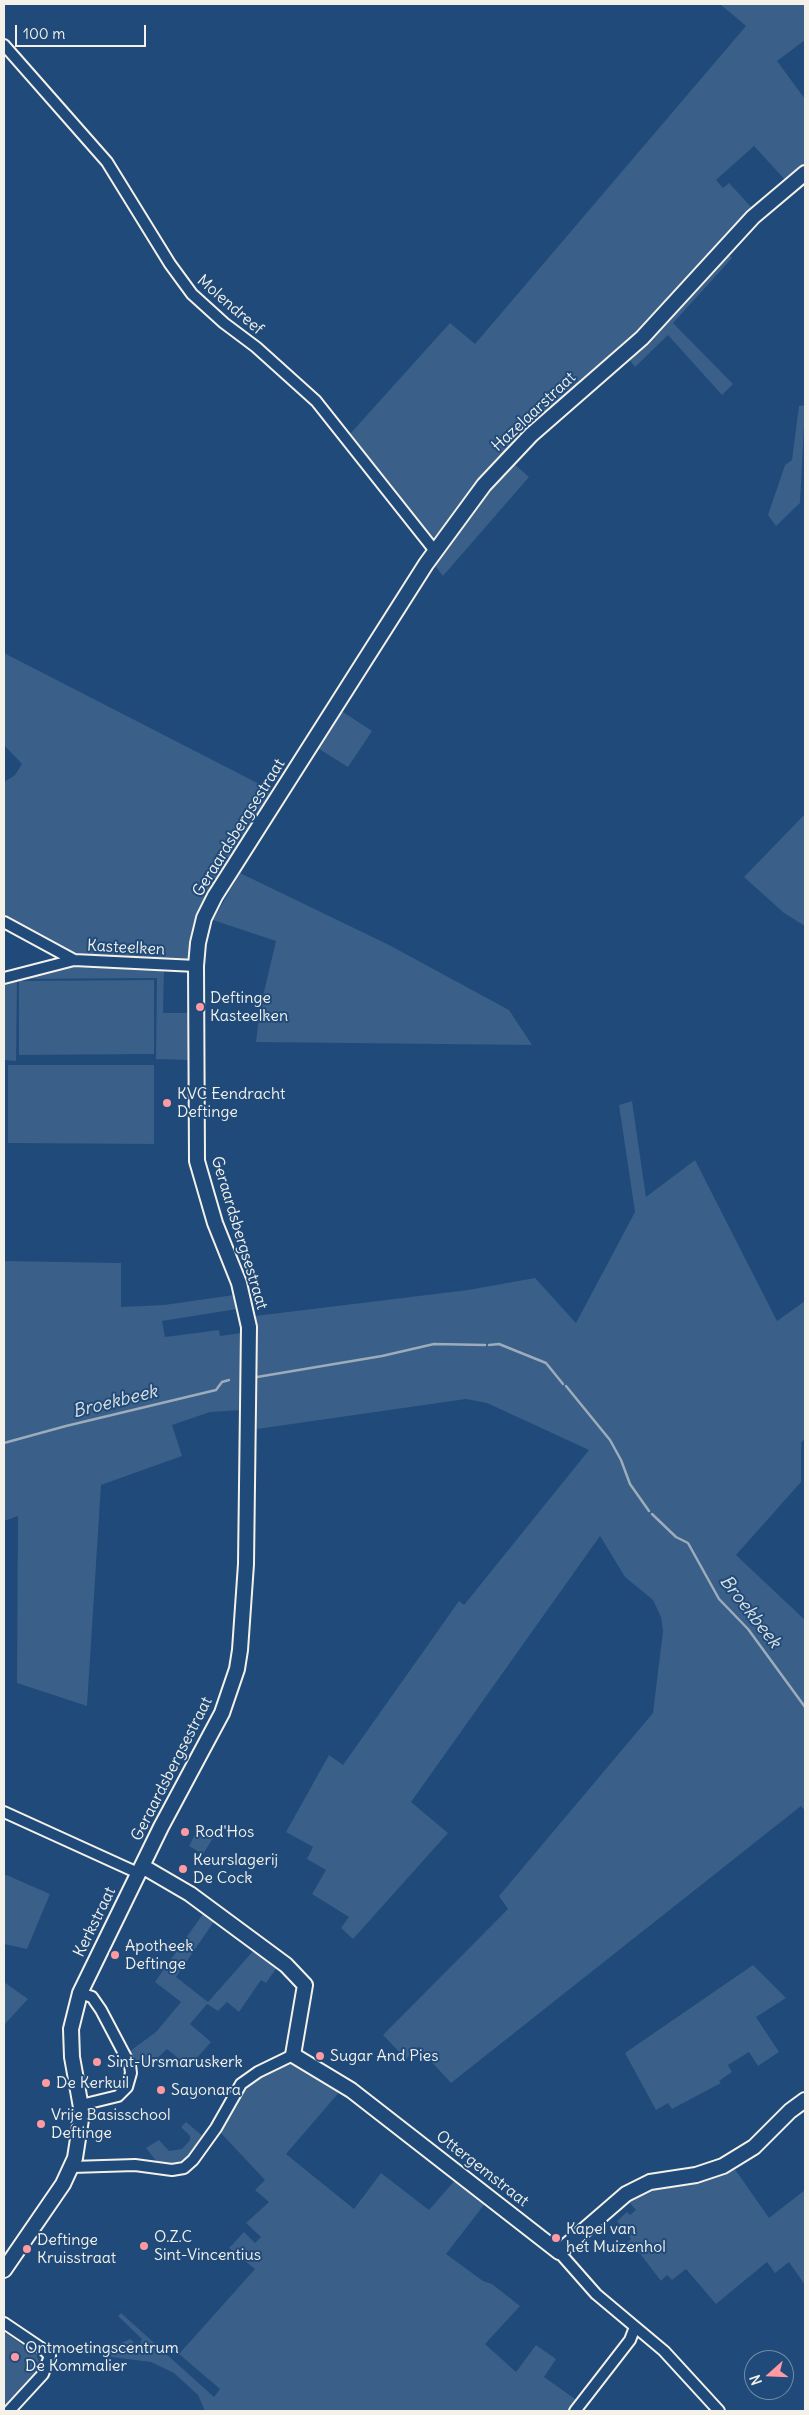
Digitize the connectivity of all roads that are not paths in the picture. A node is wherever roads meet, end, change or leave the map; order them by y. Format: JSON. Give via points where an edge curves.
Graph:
{"nodes":[{"id":1,"x":4,"y":45,"type":"edge"},
{"id":2,"x":805,"y":173,"type":"edge"},
{"id":3,"x":435,"y":550,"type":"junction"},
{"id":4,"x":331,"y":714,"type":"joint"},
{"id":5,"x":4,"y":922,"type":"edge"},
{"id":6,"x":74,"y":960,"type":"junction"},
{"id":7,"x":196,"y":966,"type":"junction"},
{"id":8,"x":4,"y":978,"type":"edge"},
{"id":9,"x":4,"y":1812,"type":"edge"},
{"id":10,"x":140,"y":1870,"type":"junction"},
{"id":11,"x":80,"y":1993,"type":"junction"},
{"id":12,"x":293,"y":2055,"type":"junction"},
{"id":13,"x":805,"y":2100,"type":"edge"},
{"id":14,"x":81,"y":2105,"type":"junction"},
{"id":15,"x":72,"y":2167,"type":"junction"},
{"id":16,"x":559,"y":2252,"type":"junction"},
{"id":17,"x":4,"y":2270,"type":"edge"},
{"id":18,"x":4,"y":2323,"type":"edge"},
{"id":19,"x":635,"y":2328,"type":"junction"},
{"id":20,"x":9,"y":2411,"type":"edge"},
{"id":21,"x":575,"y":2411,"type":"edge"},
{"id":22,"x":719,"y":2411,"type":"edge"}],
"edges":[{"from":1,"to":3,"type":"street","name":"Molendreef","via":[[107,162],[192,294],[316,401]]},
{"from":2,"to":3,"type":"street","name":"Hazelaarstraat","via":[[753,217],[642,338],[503,464]]},
{"from":3,"to":4,"type":"street","name":"Hazelaarstraat"},
{"from":4,"to":7,"type":"street","name":"Geraardsbergsestraat","via":[[208,909],[200,931]]},
{"from":5,"to":6,"type":"street","name":"Kasteelken"},
{"from":6,"to":7,"type":"street","name":"Kasteelken"},
{"from":6,"to":8,"type":"street"},
{"from":7,"to":10,"type":"street","name":"Geraardsbergsestraat","via":[[197,1161],[239,1284],[249,1327],[243,1631],[237,1669],[222,1713]]},
{"from":9,"to":10,"type":"street"},
{"from":10,"to":11,"type":"street","name":"Kerkstraat"},
{"from":10,"to":12,"type":"street","via":[[190,1894],[286,1965],[305,1985]]},
{"from":11,"to":14,"type":"street","name":"Kerkstraat","via":[[72,2018],[71,2037]]},
{"from":11,"to":14,"type":"street","via":[[92,1997],[101,2010],[130,2065],[131,2074],[127,2087],[118,2096]]},
{"from":12,"to":15,"type":"street","via":[[241,2084],[216,2128],[184,2168],[172,2170],[135,2165]]},
{"from":12,"to":16,"type":"street","name":"Ottergemstraat","via":[[351,2090]]},
{"from":13,"to":16,"type":"street","via":[[754,2147],[723,2166],[696,2175],[650,2182],[626,2194]]},
{"from":14,"to":15,"type":"street","name":"Kerkstraat","via":[[81,2128]]},
{"from":15,"to":17,"type":"street","name":"Kerkstraat"},
{"from":16,"to":19,"type":"street","name":"Ottergemstraat","via":[[596,2294]]},
{"from":18,"to":20,"type":"street","via":[[50,2356],[43,2374]]},
{"from":19,"to":21,"type":"street","via":[[630,2340]]},
{"from":19,"to":22,"type":"street","name":"Ottergemstraat","via":[[664,2351]]}]}
